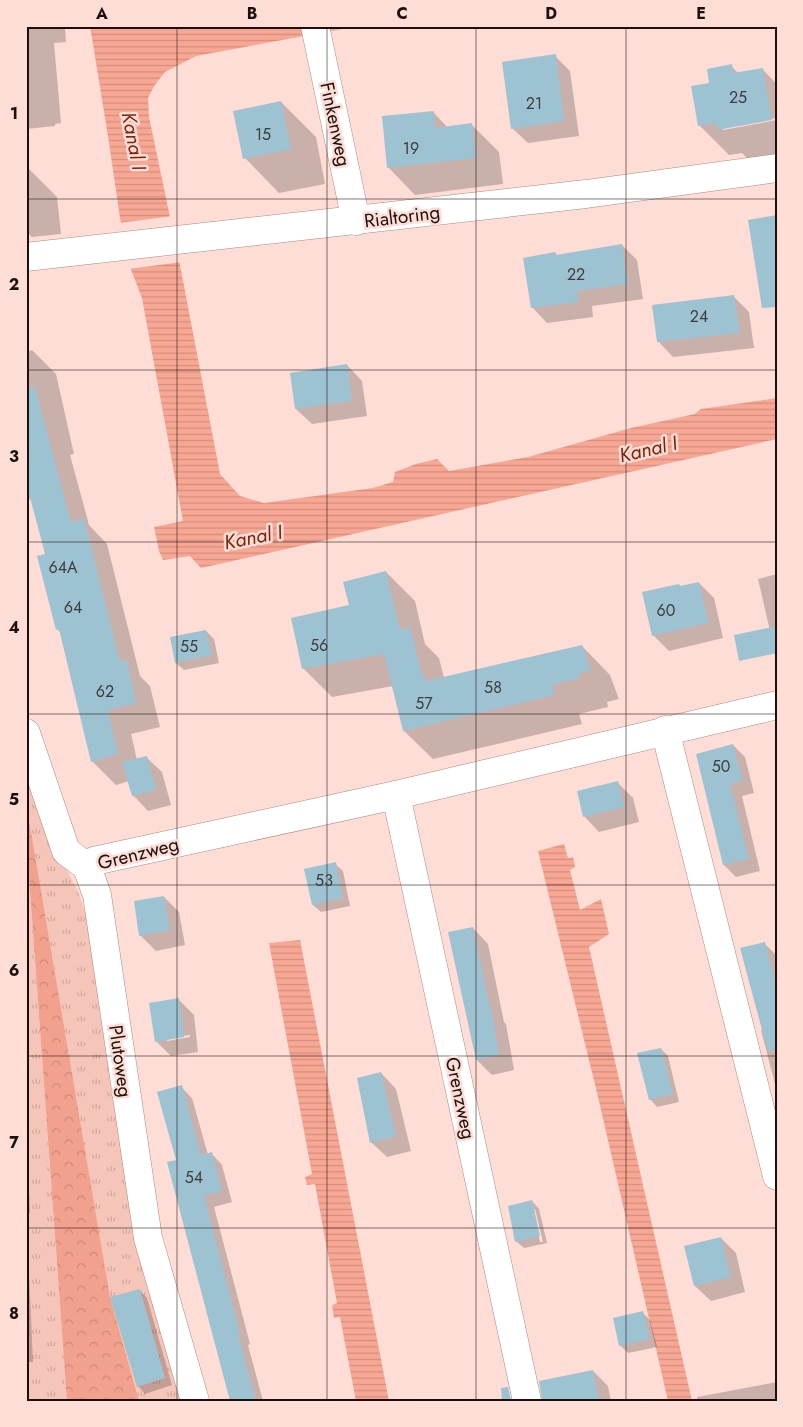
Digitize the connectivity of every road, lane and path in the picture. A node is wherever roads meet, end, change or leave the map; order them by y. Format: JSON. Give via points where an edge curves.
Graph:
{"nodes":[{"id":1,"x":317,"y":34,"type":"edge"},
{"id":2,"x":777,"y":168,"type":"edge"},
{"id":3,"x":356,"y":221,"type":"junction"},
{"id":4,"x":26,"y":257,"type":"edge"},
{"id":5,"x":777,"y":705,"type":"edge"},
{"id":6,"x":665,"y":730,"type":"junction"},
{"id":7,"x":26,"y":733,"type":"edge"},
{"id":8,"x":396,"y":794,"type":"junction"},
{"id":9,"x":87,"y":867,"type":"junction"},
{"id":10,"x":777,"y":1176,"type":"edge"},
{"id":11,"x":195,"y":1401,"type":"edge"},
{"id":12,"x":527,"y":1401,"type":"edge"}],
"edges":[{"from":1,"to":3,"type":"street","name":"Finkenweg"},
{"from":2,"to":3,"type":"street","name":"Rialtoring"},
{"from":3,"to":4,"type":"street","name":"Rialtoring"},
{"from":5,"to":6,"type":"street","name":"Grenzweg"},
{"from":6,"to":8,"type":"street","name":"Grenzweg"},
{"from":6,"to":10,"type":"street"},
{"from":7,"to":9,"type":"street","via":[[66,851]]},
{"from":8,"to":9,"type":"street","name":"Grenzweg","via":[[94,861]]},
{"from":8,"to":12,"type":"street","name":"Grenzweg"},
{"from":9,"to":11,"type":"street","name":"Plutoweg","via":[[97,895],[148,1238]]}]}
